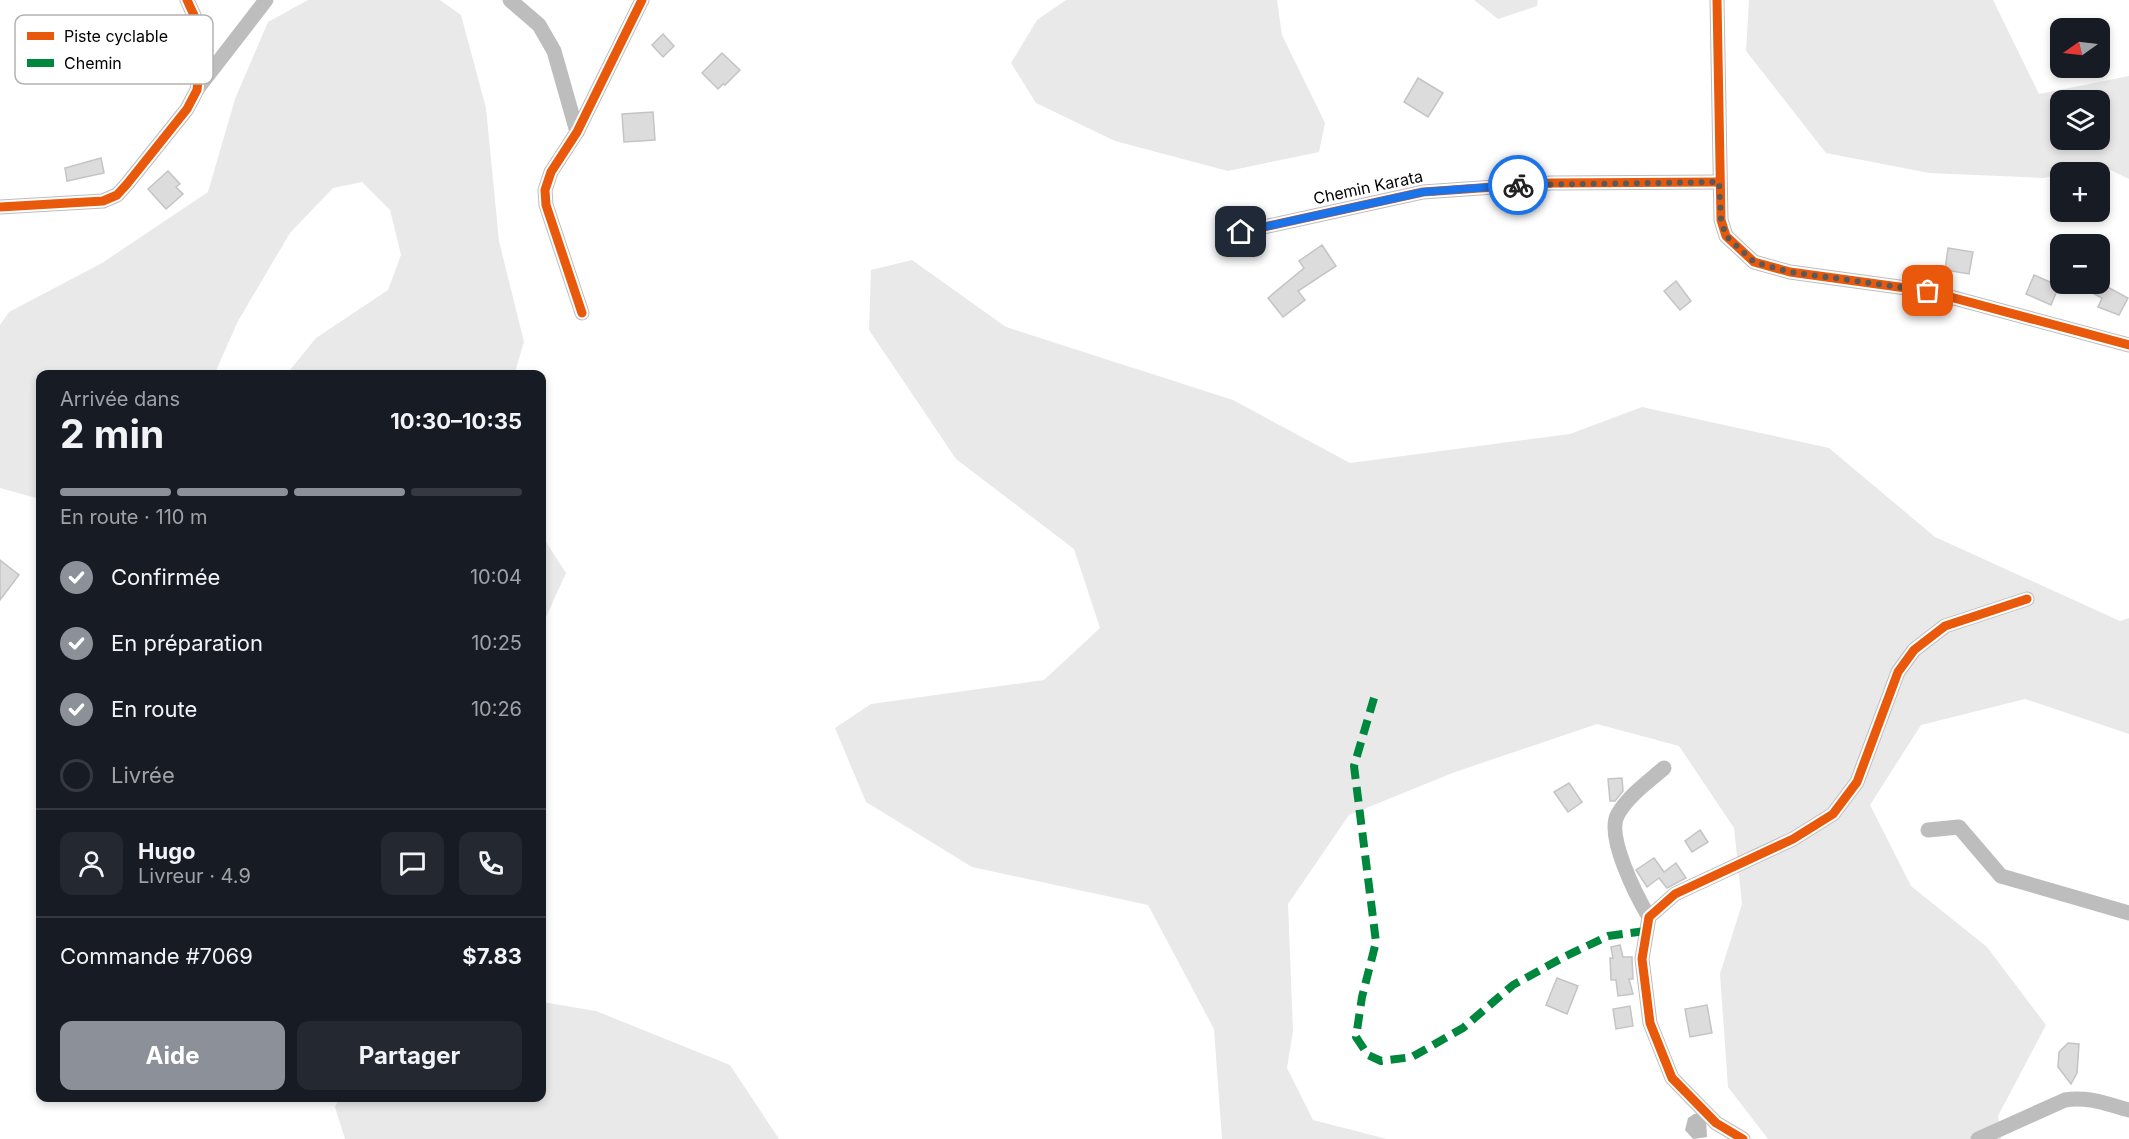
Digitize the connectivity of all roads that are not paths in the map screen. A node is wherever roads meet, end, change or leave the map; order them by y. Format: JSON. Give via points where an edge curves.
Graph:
{"nodes":[{"id":1,"x":186,"y":0,"type":"edge"},
{"id":2,"x":266,"y":0,"type":"edge"},
{"id":3,"x":510,"y":0,"type":"edge"},
{"id":4,"x":642,"y":0,"type":"edge"},
{"id":5,"x":1717,"y":0,"type":"edge"},
{"id":6,"x":193,"y":15,"type":"edge"},
{"id":7,"x":213,"y":69,"type":"edge"},
{"id":8,"x":198,"y":84,"type":"edge"},
{"id":9,"x":202,"y":84,"type":"edge"},
{"id":10,"x":197,"y":90,"type":"junction"},
{"id":11,"x":577,"y":132,"type":"junction"},
{"id":12,"x":1719,"y":182,"type":"junction"},
{"id":13,"x":0,"y":207,"type":"edge"},
{"id":14,"x":1241,"y":232,"type":"dead end"},
{"id":15,"x":582,"y":314,"type":"dead end"},
{"id":16,"x":2129,"y":345,"type":"edge"},
{"id":17,"x":2027,"y":599,"type":"dead end"},
{"id":18,"x":1664,"y":768,"type":"dead end"},
{"id":19,"x":1928,"y":830,"type":"dead end"},
{"id":20,"x":2129,"y":913,"type":"edge"},
{"id":21,"x":1648,"y":917,"type":"junction"},
{"id":22,"x":2129,"y":1110,"type":"edge"},
{"id":23,"x":1743,"y":1139,"type":"edge"},
{"id":24,"x":1978,"y":1139,"type":"edge"}],
"edges":[{"from":1,"to":6,"type":"street"},
{"from":2,"to":7,"type":"street"},
{"from":3,"to":11,"type":"street","via":[[539,25],[554,51]]},
{"from":4,"to":11,"type":"street"},
{"from":5,"to":12,"type":"street"},
{"from":8,"to":10,"type":"street"},
{"from":9,"to":10,"type":"street"},
{"from":10,"to":13,"type":"street","via":[[187,109],[117,195],[103,201]]},
{"from":11,"to":15,"type":"street","via":[[551,172],[546,205]]},
{"from":12,"to":14,"type":"street","name":"Chemin Karata","via":[[1552,183],[1423,192]]},
{"from":12,"to":16,"type":"street","via":[[1726,236],[1754,262],[1790,272],[1928,291]]},
{"from":17,"to":21,"type":"street","via":[[1945,626],[1914,650],[1898,672],[1857,782],[1833,814],[1793,839],[1675,894]]},
{"from":18,"to":21,"type":"street","via":[[1626,804],[1617,815],[1614,828],[1635,892]]},
{"from":19,"to":20,"type":"street","via":[[1959,827],[2001,876]]},
{"from":21,"to":23,"type":"street","via":[[1642,959],[1650,1023],[1672,1078],[1716,1123]]},
{"from":22,"to":24,"type":"street","via":[[2091,1099],[2065,1100]]}]}
